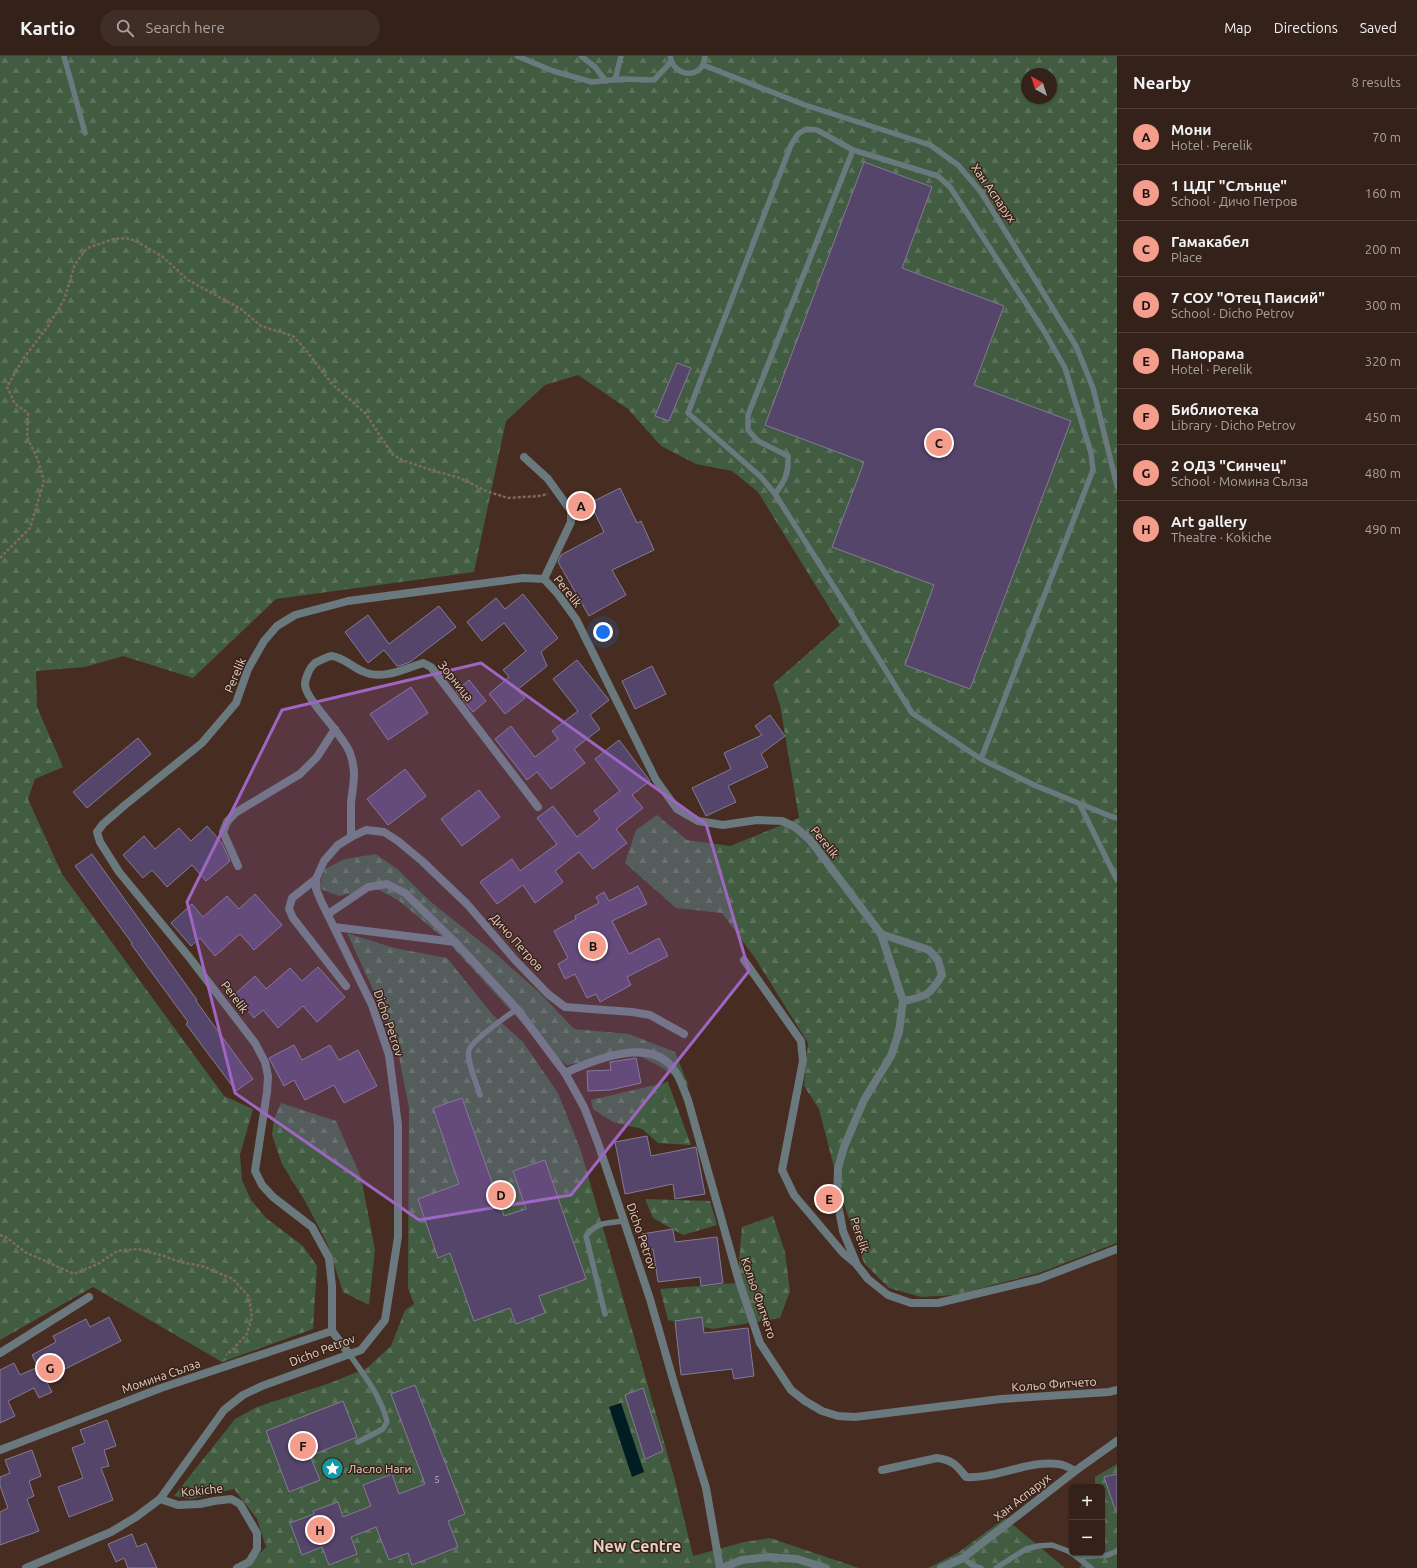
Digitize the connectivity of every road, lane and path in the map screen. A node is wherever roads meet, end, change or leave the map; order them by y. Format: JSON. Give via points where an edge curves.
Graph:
{"nodes":[{"id":1,"x":64,"y":56,"type":"edge"},
{"id":2,"x":517,"y":56,"type":"edge"},
{"id":3,"x":581,"y":56,"type":"edge"},
{"id":4,"x":621,"y":56,"type":"edge"},
{"id":5,"x":670,"y":56,"type":"edge"},
{"id":6,"x":705,"y":56,"type":"edge"},
{"id":7,"x":671,"y":62,"type":"junction"},
{"id":8,"x":703,"y":65,"type":"junction"},
{"id":9,"x":614,"y":80,"type":"junction"},
{"id":10,"x":606,"y":81,"type":"junction"},
{"id":11,"x":86,"y":132,"type":"dead end"},
{"id":12,"x":853,"y":150,"type":"junction"},
{"id":13,"x":524,"y":457,"type":"dead end"},
{"id":14,"x":1117,"y":486,"type":"edge"},
{"id":15,"x":557,"y":491,"type":"junction"},
{"id":16,"x":775,"y":494,"type":"junction"},
{"id":17,"x":0,"y":558,"type":"edge"},
{"id":18,"x":544,"y":580,"type":"junction"},
{"id":19,"x":335,"y":729,"type":"junction"},
{"id":20,"x":981,"y":759,"type":"junction"},
{"id":21,"x":1080,"y":804,"type":"junction"},
{"id":22,"x":538,"y":807,"type":"dead end"},
{"id":23,"x":1117,"y":818,"type":"edge"},
{"id":24,"x":351,"y":837,"type":"junction"},
{"id":25,"x":238,"y":866,"type":"dead end"},
{"id":26,"x":316,"y":879,"type":"junction"},
{"id":27,"x":1117,"y":880,"type":"edge"},
{"id":28,"x":328,"y":914,"type":"junction"},
{"id":29,"x":334,"y":927,"type":"junction"},
{"id":30,"x":881,"y":934,"type":"junction"},
{"id":31,"x":455,"y":942,"type":"junction"},
{"id":32,"x":744,"y":960,"type":"dead end"},
{"id":33,"x":346,"y":986,"type":"dead end"},
{"id":34,"x":903,"y":1001,"type":"junction"},
{"id":35,"x":516,"y":1009,"type":"junction"},
{"id":36,"x":684,"y":1034,"type":"dead end"},
{"id":37,"x":565,"y":1073,"type":"junction"},
{"id":38,"x":480,"y":1095,"type":"dead end"},
{"id":39,"x":624,"y":1220,"type":"junction"},
{"id":40,"x":0,"y":1235,"type":"edge"},
{"id":41,"x":1117,"y":1249,"type":"edge"},
{"id":42,"x":857,"y":1265,"type":"junction"},
{"id":43,"x":89,"y":1297,"type":"dead end"},
{"id":44,"x":605,"y":1314,"type":"dead end"},
{"id":45,"x":332,"y":1331,"type":"junction"},
{"id":46,"x":0,"y":1354,"type":"edge"},
{"id":47,"x":350,"y":1355,"type":"junction"},
{"id":48,"x":220,"y":1358,"type":"dead end"},
{"id":49,"x":1117,"y":1390,"type":"edge"},
{"id":50,"x":1117,"y":1440,"type":"edge"},
{"id":51,"x":358,"y":1442,"type":"dead end"},
{"id":52,"x":0,"y":1450,"type":"edge"},
{"id":53,"x":882,"y":1470,"type":"dead end"},
{"id":54,"x":1075,"y":1471,"type":"junction"},
{"id":55,"x":160,"y":1499,"type":"junction"},
{"id":56,"x":1117,"y":1550,"type":"edge"},
{"id":57,"x":1077,"y":1557,"type":"junction"},
{"id":58,"x":963,"y":1558,"type":"junction"},
{"id":59,"x":26,"y":1568,"type":"edge"},
{"id":60,"x":237,"y":1568,"type":"edge"},
{"id":61,"x":721,"y":1568,"type":"edge"},
{"id":62,"x":826,"y":1568,"type":"edge"},
{"id":63,"x":941,"y":1568,"type":"edge"},
{"id":64,"x":981,"y":1568,"type":"edge"},
{"id":65,"x":996,"y":1568,"type":"edge"},
{"id":66,"x":1091,"y":1568,"type":"edge"}],
"edges":[{"from":1,"to":11,"type":"lane"},
{"from":2,"to":10,"type":"lane","via":[[572,77],[592,82]]},
{"from":3,"to":10,"type":"lane","via":[[595,67]]},
{"from":4,"to":9,"type":"lane"},
{"from":5,"to":7,"type":"lane"},
{"from":6,"to":8,"type":"lane"},
{"from":7,"to":8,"type":"lane","via":[[678,71],[689,74]]},
{"from":7,"to":9,"type":"lane","via":[[654,80]]},
{"from":8,"to":14,"type":"lane","name":"Хан Аспарух","via":[[805,105],[930,145],[958,165],[981,192],[1076,346],[1093,388]]},
{"from":9,"to":10,"type":"lane"},
{"from":12,"to":16,"type":"lane","via":[[748,415],[748,430],[758,441],[788,456],[784,482]]},
{"from":12,"to":16,"type":"lane","via":[[817,130],[806,129],[798,134],[791,145],[688,413],[761,477]]},
{"from":12,"to":20,"type":"lane","via":[[938,176],[950,187],[1044,331],[1065,368],[1091,453],[1092,470]]},
{"from":13,"to":15,"type":"street"},
{"from":15,"to":17,"type":"path","via":[[539,496],[508,498],[460,478],[402,460],[392,454],[366,414],[332,384],[293,336],[261,326],[241,309],[188,280],[163,257],[136,241],[126,238],[114,239],[87,248],[75,264],[64,300],[7,387],[15,404],[28,413],[27,438],[38,460],[44,481],[30,528]]},
{"from":15,"to":18,"type":"street","via":[[571,511],[571,522]]},
{"from":16,"to":20,"type":"lane","via":[[912,713]]},
{"from":18,"to":30,"type":"street","name":"Perelik","via":[[576,619],[656,780],[677,809],[698,821],[724,825],[757,820],[782,821],[795,827],[810,840]]},
{"from":18,"to":45,"type":"street","name":"Perelik","via":[[523,578],[348,601],[295,615],[277,626],[264,641],[248,669],[236,703],[202,743],[125,805],[97,832],[100,842],[119,872],[189,956],[255,1043],[265,1062],[268,1076],[267,1092],[255,1171],[262,1185],[273,1197],[312,1227],[329,1258]]},
{"from":19,"to":22,"type":"street","name":"Зорница","via":[[310,698],[305,685],[312,666],[320,660],[331,656],[364,672],[378,675],[423,663],[431,667]]},
{"from":19,"to":24,"type":"street","name":"Зорница","via":[[350,752],[355,775]]},
{"from":19,"to":25,"type":"street","via":[[317,757],[300,774],[236,813],[227,822],[223,832]]},
{"from":20,"to":21,"type":"lane"},
{"from":21,"to":23,"type":"lane"},
{"from":21,"to":27,"type":"lane"},
{"from":24,"to":26,"type":"street","via":[[338,845],[324,861]]},
{"from":24,"to":36,"type":"street","name":"Дичо Петров","via":[[366,830],[384,832],[398,841],[467,904],[526,971],[565,1007],[632,1012],[650,1016]]},
{"from":26,"to":28,"type":"street","name":"Dicho Petrov","via":[[316,888]]},
{"from":26,"to":33,"type":"street","via":[[292,898],[289,909],[293,918]]},
{"from":28,"to":29,"type":"street","name":"Dicho Petrov"},
{"from":28,"to":31,"type":"street","name":"Dicho Petrov","via":[[368,887],[387,884],[405,893]]},
{"from":29,"to":31,"type":"street"},
{"from":29,"to":47,"type":"street","name":"Dicho Petrov","via":[[372,1005],[389,1055],[398,1125],[398,1237],[385,1320],[361,1350]]},
{"from":30,"to":34,"type":"street","name":"Perelik"},
{"from":30,"to":34,"type":"street","via":[[929,950],[938,960],[942,975],[933,991],[919,998]]},
{"from":31,"to":35,"type":"street","name":"Dicho Petrov"},
{"from":32,"to":42,"type":"street","via":[[801,1041],[802,1061],[782,1170],[794,1195],[843,1253]]},
{"from":34,"to":42,"type":"street","name":"Perelik","via":[[900,1032],[891,1056],[864,1100],[838,1168],[838,1199],[843,1231]]},
{"from":35,"to":37,"type":"street","name":"Dicho Petrov"},
{"from":35,"to":38,"type":"lane","via":[[469,1049],[468,1058]]},
{"from":37,"to":39,"type":"street","name":"Dicho Petrov","via":[[584,1107]]},
{"from":37,"to":49,"type":"street","name":"Кольо Фитчето","via":[[628,1052],[650,1053],[664,1059],[671,1066],[680,1079],[688,1100],[738,1278],[760,1343],[791,1390],[822,1411],[838,1416],[855,1417],[1001,1399]]},
{"from":39,"to":44,"type":"lane","via":[[596,1226],[586,1236]]},
{"from":39,"to":61,"type":"street","name":"Dicho Petrov","via":[[706,1488]]},
{"from":40,"to":48,"type":"path","via":[[25,1252],[74,1274],[98,1264],[117,1251],[138,1249],[202,1266],[233,1279],[249,1297],[252,1317],[246,1334],[232,1350]]},
{"from":41,"to":42,"type":"street","name":"Perelik","via":[[1039,1278],[938,1303],[911,1303],[888,1295],[868,1279]]},
{"from":43,"to":46,"type":"street"},
{"from":45,"to":47,"type":"street"},
{"from":45,"to":52,"type":"street","name":"Момина Сълза","via":[[161,1388]]},
{"from":47,"to":51,"type":"lane","via":[[368,1382],[385,1413],[387,1422],[383,1429]]},
{"from":47,"to":55,"type":"street","name":"Dicho Petrov","via":[[243,1395],[224,1410]]},
{"from":50,"to":54,"type":"street","name":"Хан Аспарух"},
{"from":53,"to":54,"type":"street","via":[[938,1458],[953,1462],[966,1477],[976,1478],[1038,1464],[1059,1464]]},
{"from":54,"to":58,"type":"street","name":"Хан Аспарух"},
{"from":55,"to":59,"type":"street","name":"Dicho Petrov","via":[[111,1532]]},
{"from":55,"to":60,"type":"street","name":"Kokiche","via":[[178,1505],[231,1499],[240,1504],[257,1533],[257,1549],[249,1562]]},
{"from":56,"to":57,"type":"lane","via":[[1108,1555]]},
{"from":57,"to":65,"type":"lane","via":[[1052,1545],[1038,1546],[1026,1549]]},
{"from":57,"to":66,"type":"lane"},
{"from":58,"to":63,"type":"street","name":"Хан Аспарух"},
{"from":58,"to":64,"type":"lane"},
{"from":61,"to":62,"type":"street","via":[[742,1560],[768,1557],[797,1559]]}]}
